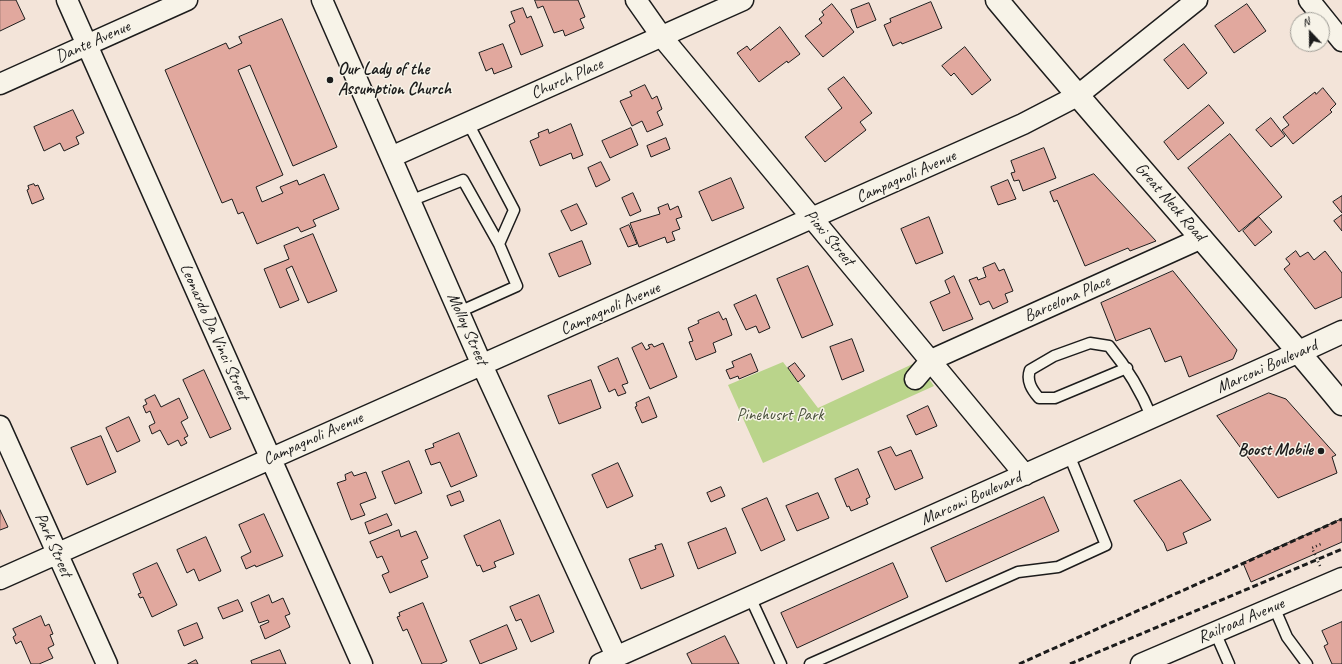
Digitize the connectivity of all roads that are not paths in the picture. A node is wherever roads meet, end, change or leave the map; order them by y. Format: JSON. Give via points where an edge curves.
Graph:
{"nodes":[{"id":1,"x":67,"y":0,"type":"edge"},
{"id":2,"x":187,"y":0,"type":"edge"},
{"id":3,"x":322,"y":0,"type":"edge"},
{"id":4,"x":636,"y":0,"type":"edge"},
{"id":5,"x":743,"y":0,"type":"edge"},
{"id":6,"x":997,"y":0,"type":"edge"},
{"id":7,"x":1197,"y":0,"type":"edge"},
{"id":8,"x":1310,"y":0,"type":"edge"},
{"id":9,"x":662,"y":37,"type":"junction"},
{"id":10,"x":1342,"y":41,"type":"edge"},
{"id":11,"x":87,"y":44,"type":"junction"},
{"id":12,"x":0,"y":84,"type":"edge"},
{"id":13,"x":1077,"y":96,"type":"junction"},
{"id":14,"x":468,"y":123,"type":"junction"},
{"id":15,"x":391,"y":158,"type":"junction"},
{"id":16,"x":410,"y":201,"type":"junction"},
{"id":17,"x":813,"y":219,"type":"junction"},
{"id":18,"x":1202,"y":238,"type":"junction"},
{"id":19,"x":499,"y":244,"type":"junction"},
{"id":20,"x":459,"y":312,"type":"junction"},
{"id":21,"x":1342,"y":332,"type":"edge"},
{"id":22,"x":1299,"y":352,"type":"junction"},
{"id":23,"x":931,"y":360,"type":"junction"},
{"id":24,"x":482,"y":365,"type":"junction"},
{"id":25,"x":1127,"y":368,"type":"junction"},
{"id":26,"x":915,"y":379,"type":"dead end"},
{"id":27,"x":1342,"y":404,"type":"edge"},
{"id":28,"x":1152,"y":418,"type":"junction"},
{"id":29,"x":0,"y":426,"type":"edge"},
{"id":30,"x":1069,"y":455,"type":"junction"},
{"id":31,"x":269,"y":458,"type":"junction"},
{"id":32,"x":1025,"y":474,"type":"junction"},
{"id":33,"x":56,"y":554,"type":"junction"},
{"id":34,"x":1342,"y":578,"type":"edge"},
{"id":35,"x":0,"y":579,"type":"edge"},
{"id":36,"x":750,"y":597,"type":"junction"},
{"id":37,"x":1274,"y":607,"type":"junction"},
{"id":38,"x":1215,"y":632,"type":"junction"},
{"id":39,"x":608,"y":660,"type":"edge"},
{"id":40,"x":107,"y":664,"type":"edge"},
{"id":41,"x":362,"y":664,"type":"edge"},
{"id":42,"x":781,"y":664,"type":"edge"},
{"id":43,"x":810,"y":664,"type":"edge"},
{"id":44,"x":1141,"y":664,"type":"edge"},
{"id":45,"x":1229,"y":664,"type":"edge"},
{"id":46,"x":1306,"y":664,"type":"edge"}],
"edges":[{"from":1,"to":11,"type":"street","name":"Leonardo Da Vinci Street"},
{"from":2,"to":11,"type":"street","name":"Dante Avenue"},
{"from":3,"to":15,"type":"street","name":"Molloy Street"},
{"from":4,"to":9,"type":"street","name":"Pioxi Street"},
{"from":5,"to":9,"type":"street","name":"Church Place"},
{"from":6,"to":13,"type":"main road","name":"Great Neck Road"},
{"from":7,"to":13,"type":"street","name":"Campagnoli Avenue"},
{"from":8,"to":10,"type":"street"},
{"from":9,"to":14,"type":"street","name":"Church Place"},
{"from":9,"to":17,"type":"street","name":"Pioxi Street"},
{"from":11,"to":12,"type":"street","name":"Dante Avenue"},
{"from":11,"to":31,"type":"street","name":"Leonardo Da Vinci Street"},
{"from":13,"to":17,"type":"street","name":"Campagnoli Avenue","via":[[1023,124]]},
{"from":13,"to":18,"type":"main road","name":"Great Neck Road"},
{"from":14,"to":15,"type":"street","name":"Church Place"},
{"from":14,"to":19,"type":"lane","via":[[514,210]]},
{"from":15,"to":16,"type":"street","name":"Molloy Street"},
{"from":16,"to":19,"type":"lane","via":[[463,180]]},
{"from":16,"to":20,"type":"street","name":"Molloy Street"},
{"from":17,"to":23,"type":"street","name":"Pioxi Street"},
{"from":17,"to":24,"type":"street","name":"Campagnoli Avenue"},
{"from":18,"to":22,"type":"main road","name":"Great Neck Road"},
{"from":18,"to":23,"type":"street","name":"Barcelona Place"},
{"from":19,"to":20,"type":"lane","via":[[517,286]]},
{"from":20,"to":24,"type":"street","name":"Molloy Street"},
{"from":21,"to":22,"type":"main road","name":"Marconi Boulevard"},
{"from":22,"to":27,"type":"main road","name":"Great Neck Road"},
{"from":22,"to":28,"type":"street","name":"Marconi Boulevard"},
{"from":23,"to":26,"type":"street"},
{"from":23,"to":32,"type":"street","name":"Pioxi Street"},
{"from":24,"to":31,"type":"street","name":"Campagnoli Avenue"},
{"from":24,"to":39,"type":"street","name":"Molloy Street"},
{"from":25,"to":25,"type":"lane","via":[[1109,346],[1090,343],[1054,356],[1030,370],[1028,376],[1032,389],[1039,398],[1055,398]]},
{"from":25,"to":28,"type":"lane","via":[[1141,391]]},
{"from":28,"to":30,"type":"street","name":"Marconi Boulevard"},
{"from":29,"to":33,"type":"street","name":"Park Street"},
{"from":30,"to":32,"type":"street","name":"Marconi Boulevard"},
{"from":30,"to":43,"type":"lane","via":[[1106,545],[1058,567],[1018,572]]},
{"from":31,"to":33,"type":"street","name":"Campagnoli Avenue"},
{"from":31,"to":41,"type":"street","name":"Leonardo Da Vinci Street"},
{"from":32,"to":36,"type":"street","name":"Marconi Boulevard"},
{"from":33,"to":35,"type":"street","name":"Campagnoli Avenue"},
{"from":33,"to":40,"type":"street","name":"Park Street"},
{"from":34,"to":37,"type":"street","name":"Railroad Avenue"},
{"from":36,"to":39,"type":"street","name":"Marconi Boulevard"},
{"from":36,"to":42,"type":"lane"},
{"from":37,"to":38,"type":"street","name":"Railroad Avenue"},
{"from":37,"to":46,"type":"lane","via":[[1287,637]]},
{"from":38,"to":44,"type":"street","name":"Railroad Avenue"},
{"from":38,"to":45,"type":"lane"}]}
